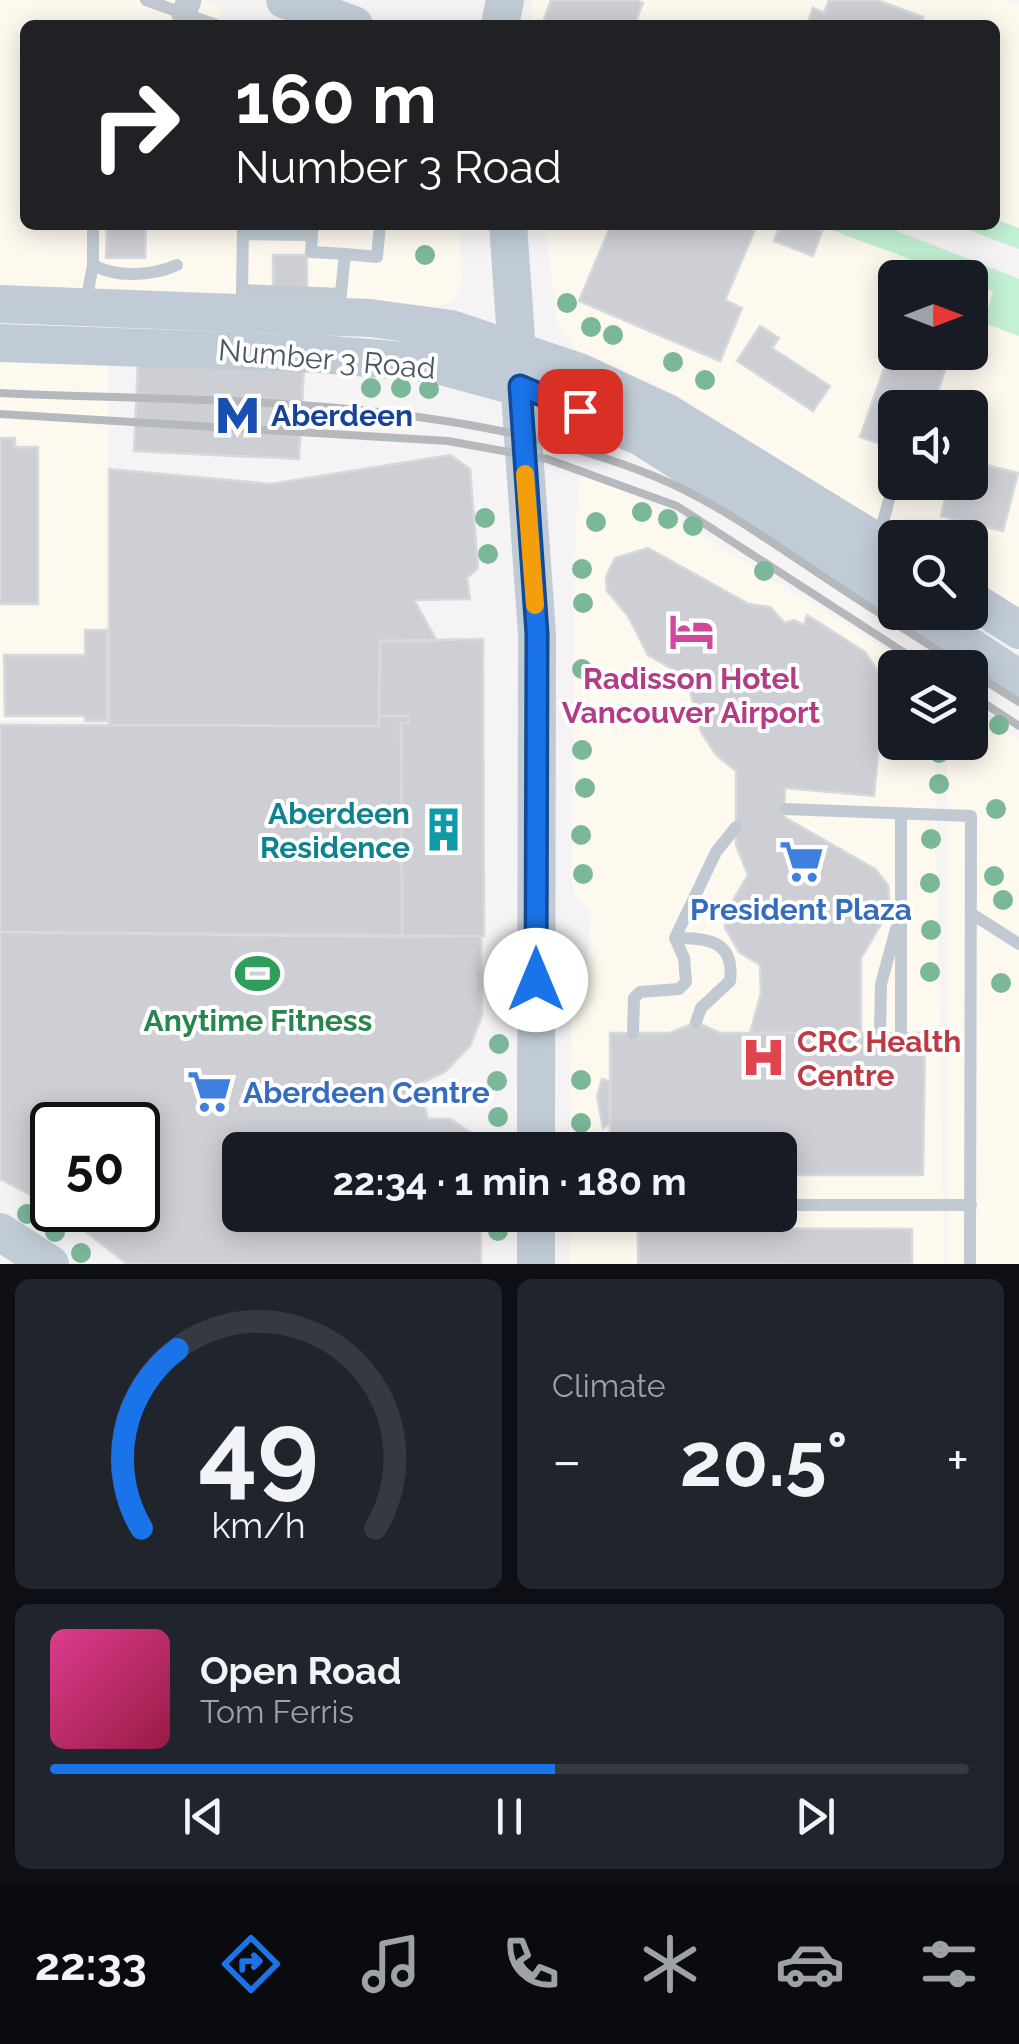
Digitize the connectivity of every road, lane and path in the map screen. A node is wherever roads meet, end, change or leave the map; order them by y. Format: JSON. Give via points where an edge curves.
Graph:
{"nodes":[{"id":1,"x":146,"y":0,"type":"edge"},
{"id":2,"x":285,"y":0,"type":"edge"},
{"id":3,"x":186,"y":7,"type":"edge"},
{"id":4,"x":208,"y":20,"type":"edge"},
{"id":5,"x":340,"y":20,"type":"edge"},
{"id":6,"x":93,"y":230,"type":"edge"},
{"id":7,"x":243,"y":230,"type":"edge"},
{"id":8,"x":313,"y":230,"type":"edge"},
{"id":9,"x":380,"y":230,"type":"edge"},
{"id":10,"x":508,"y":230,"type":"edge"},
{"id":11,"x":345,"y":254,"type":"junction"},
{"id":12,"x":93,"y":265,"type":"junction"},
{"id":13,"x":177,"y":265,"type":"dead end"},
{"id":14,"x":242,"y":301,"type":"junction"},
{"id":15,"x":0,"y":304,"type":"edge"},
{"id":16,"x":340,"y":305,"type":"junction"},
{"id":17,"x":84,"y":307,"type":"junction"},
{"id":18,"x":0,"y":343,"type":"edge"},
{"id":19,"x":517,"y":348,"type":"junction"},
{"id":20,"x":520,"y":386,"type":"junction"},
{"id":21,"x":878,"y":543,"type":"edge"},
{"id":22,"x":878,"y":587,"type":"edge"},
{"id":23,"x":988,"y":610,"type":"edge"},
{"id":24,"x":945,"y":630,"type":"edge"},
{"id":25,"x":1019,"y":630,"type":"edge"},
{"id":26,"x":1019,"y":678,"type":"edge"},
{"id":27,"x":785,"y":810,"type":"dead end"},
{"id":28,"x":900,"y":816,"type":"junction"},
{"id":29,"x":736,"y":828,"type":"dead end"},
{"id":30,"x":972,"y":914,"type":"junction"},
{"id":31,"x":900,"y":918,"type":"junction"},
{"id":32,"x":675,"y":938,"type":"junction"},
{"id":33,"x":1019,"y":944,"type":"edge"},
{"id":34,"x":696,"y":1022,"type":"dead end"},
{"id":35,"x":633,"y":1033,"type":"dead end"},
{"id":36,"x":880,"y":1033,"type":"dead end"},
{"id":37,"x":901,"y":1034,"type":"dead end"},
{"id":38,"x":536,"y":1132,"type":"edge"},
{"id":39,"x":797,"y":1204,"type":"edge"},
{"id":40,"x":971,"y":1205,"type":"junction"},
{"id":41,"x":0,"y":1232,"type":"edge"},
{"id":42,"x":536,"y":1232,"type":"edge"},
{"id":43,"x":50,"y":1264,"type":"edge"},
{"id":44,"x":536,"y":1264,"type":"edge"},
{"id":45,"x":970,"y":1264,"type":"edge"}],
"edges":[{"from":1,"to":3,"type":"lane"},
{"from":2,"to":5,"type":"main road"},
{"from":3,"to":4,"type":"lane"},
{"from":6,"to":12,"type":"lane"},
{"from":7,"to":8,"type":"lane"},
{"from":7,"to":14,"type":"lane"},
{"from":8,"to":11,"type":"lane","via":[[311,252]]},
{"from":9,"to":11,"type":"lane","via":[[377,256]]},
{"from":10,"to":19,"type":"main road"},
{"from":11,"to":16,"type":"lane"},
{"from":12,"to":13,"type":"lane","via":[[105,272],[157,274]]},
{"from":12,"to":17,"type":"lane"},
{"from":14,"to":16,"type":"main road","name":"Number 3 Road"},
{"from":14,"to":17,"type":"main road","name":"Number 3 Road"},
{"from":15,"to":17,"type":"main road","name":"Number 3 Road"},
{"from":16,"to":19,"type":"main road","name":"Number 3 Road"},
{"from":18,"to":20,"type":"main road","name":"Number 3 Road","via":[[338,355],[430,363]]},
{"from":19,"to":20,"type":"main road"},
{"from":19,"to":21,"type":"main road","name":"Number 3 Road","via":[[667,413]]},
{"from":20,"to":22,"type":"main road","name":"Number 3 Road","via":[[641,437]]},
{"from":20,"to":38,"type":"main road","via":[[537,634]]},
{"from":23,"to":25,"type":"main road"},
{"from":24,"to":26,"type":"main road"},
{"from":27,"to":28,"type":"lane"},
{"from":28,"to":30,"type":"lane","via":[[971,816]]},
{"from":28,"to":31,"type":"lane"},
{"from":29,"to":32,"type":"lane","via":[[716,852]]},
{"from":30,"to":33,"type":"lane"},
{"from":30,"to":40,"type":"lane"},
{"from":31,"to":36,"type":"lane","via":[[881,984]]},
{"from":31,"to":37,"type":"lane"},
{"from":32,"to":34,"type":"lane","via":[[712,938],[730,962],[730,981],[701,1008]]},
{"from":32,"to":35,"type":"lane","via":[[686,982],[679,989],[640,992]]},
{"from":39,"to":40,"type":"lane"},
{"from":40,"to":45,"type":"lane"},
{"from":41,"to":43,"type":"main road"},
{"from":42,"to":44,"type":"main road"}]}
